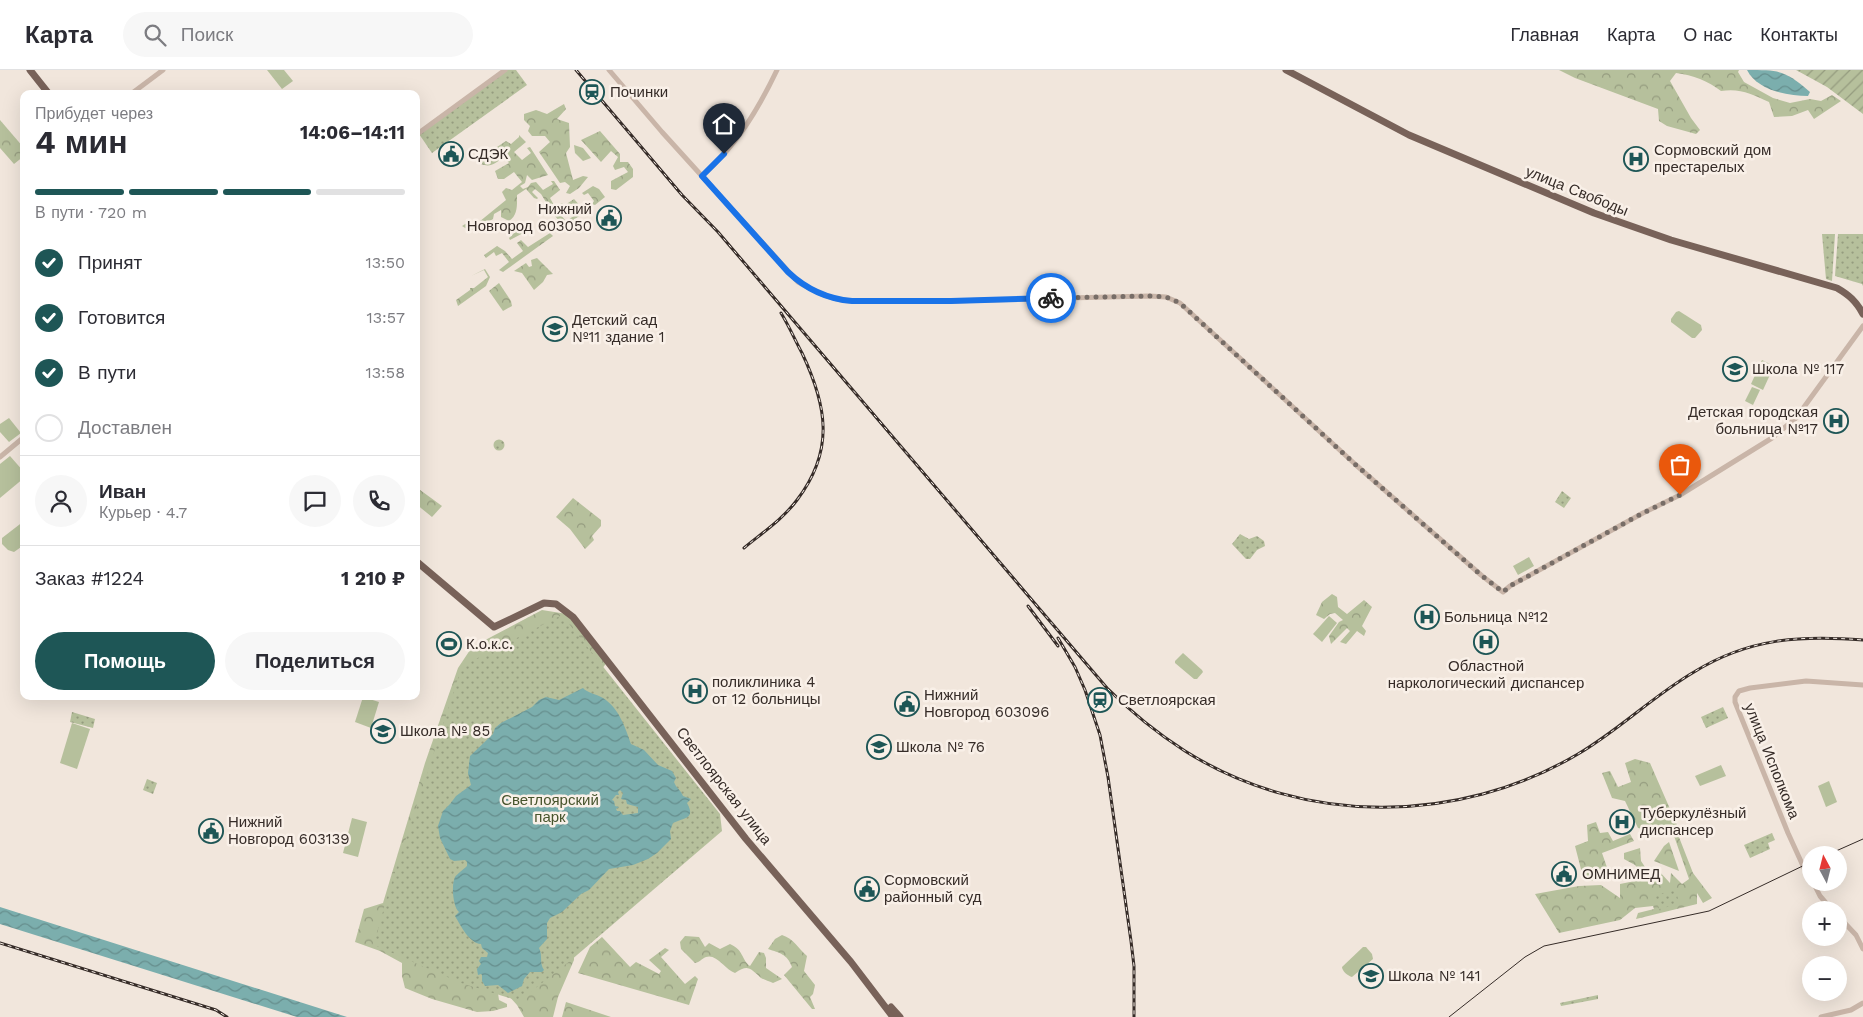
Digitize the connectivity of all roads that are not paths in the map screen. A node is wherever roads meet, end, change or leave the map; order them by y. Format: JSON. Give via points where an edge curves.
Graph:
{"nodes":[{"id":1,"x":30,"y":70,"type":"edge"},
{"id":2,"x":163,"y":70,"type":"edge"},
{"id":3,"x":505,"y":70,"type":"edge"},
{"id":4,"x":609,"y":70,"type":"edge"},
{"id":5,"x":777,"y":70,"type":"edge"},
{"id":6,"x":1286,"y":70,"type":"edge"},
{"id":7,"x":46,"y":90,"type":"edge"},
{"id":8,"x":136,"y":90,"type":"edge"},
{"id":9,"x":420,"y":132,"type":"edge"},
{"id":10,"x":702,"y":176,"type":"junction"},
{"id":11,"x":1863,"y":314,"type":"edge"},
{"id":12,"x":1863,"y":326,"type":"edge"},
{"id":13,"x":20,"y":440,"type":"edge"},
{"id":14,"x":0,"y":457,"type":"edge"},
{"id":15,"x":420,"y":564,"type":"edge"},
{"id":16,"x":1863,"y":685,"type":"edge"},
{"id":17,"x":1802,"y":864,"type":"edge"},
{"id":18,"x":1847,"y":925,"type":"edge"},
{"id":19,"x":1863,"y":949,"type":"edge"},
{"id":20,"x":875,"y":991,"type":"junction"},
{"id":21,"x":1863,"y":1003,"type":"edge"},
{"id":22,"x":893,"y":1017,"type":"edge"},
{"id":23,"x":900,"y":1017,"type":"edge"},
{"id":24,"x":1821,"y":1017,"type":"edge"}],
"edges":[{"from":1,"to":7,"type":"main road"},
{"from":2,"to":8,"type":"street"},
{"from":3,"to":9,"type":"street"},
{"from":4,"to":10,"type":"street"},
{"from":5,"to":10,"type":"street","via":[[744,130]]},
{"from":6,"to":11,"type":"main road","name":"улица Свободы","via":[[1408,135],[1594,214],[1676,242],[1837,288],[1855,300]]},
{"from":10,"to":12,"type":"street","via":[[798,282],[840,300],[1149,296],[1174,300],[1356,465],[1503,592],[1680,495],[1772,438],[1796,418]]},
{"from":13,"to":14,"type":"street"},
{"from":15,"to":20,"type":"main road","name":"Светлоярская улица","via":[[494,627],[549,602],[573,617],[746,839]]},
{"from":16,"to":17,"type":"street","name":"улица Исполкома","via":[[1806,681],[1750,688],[1735,697]]},
{"from":18,"to":19,"type":"street"},
{"from":20,"to":22,"type":"main road"},
{"from":20,"to":23,"type":"main road"},
{"from":21,"to":24,"type":"street","via":[[1852,1010]]}]}
